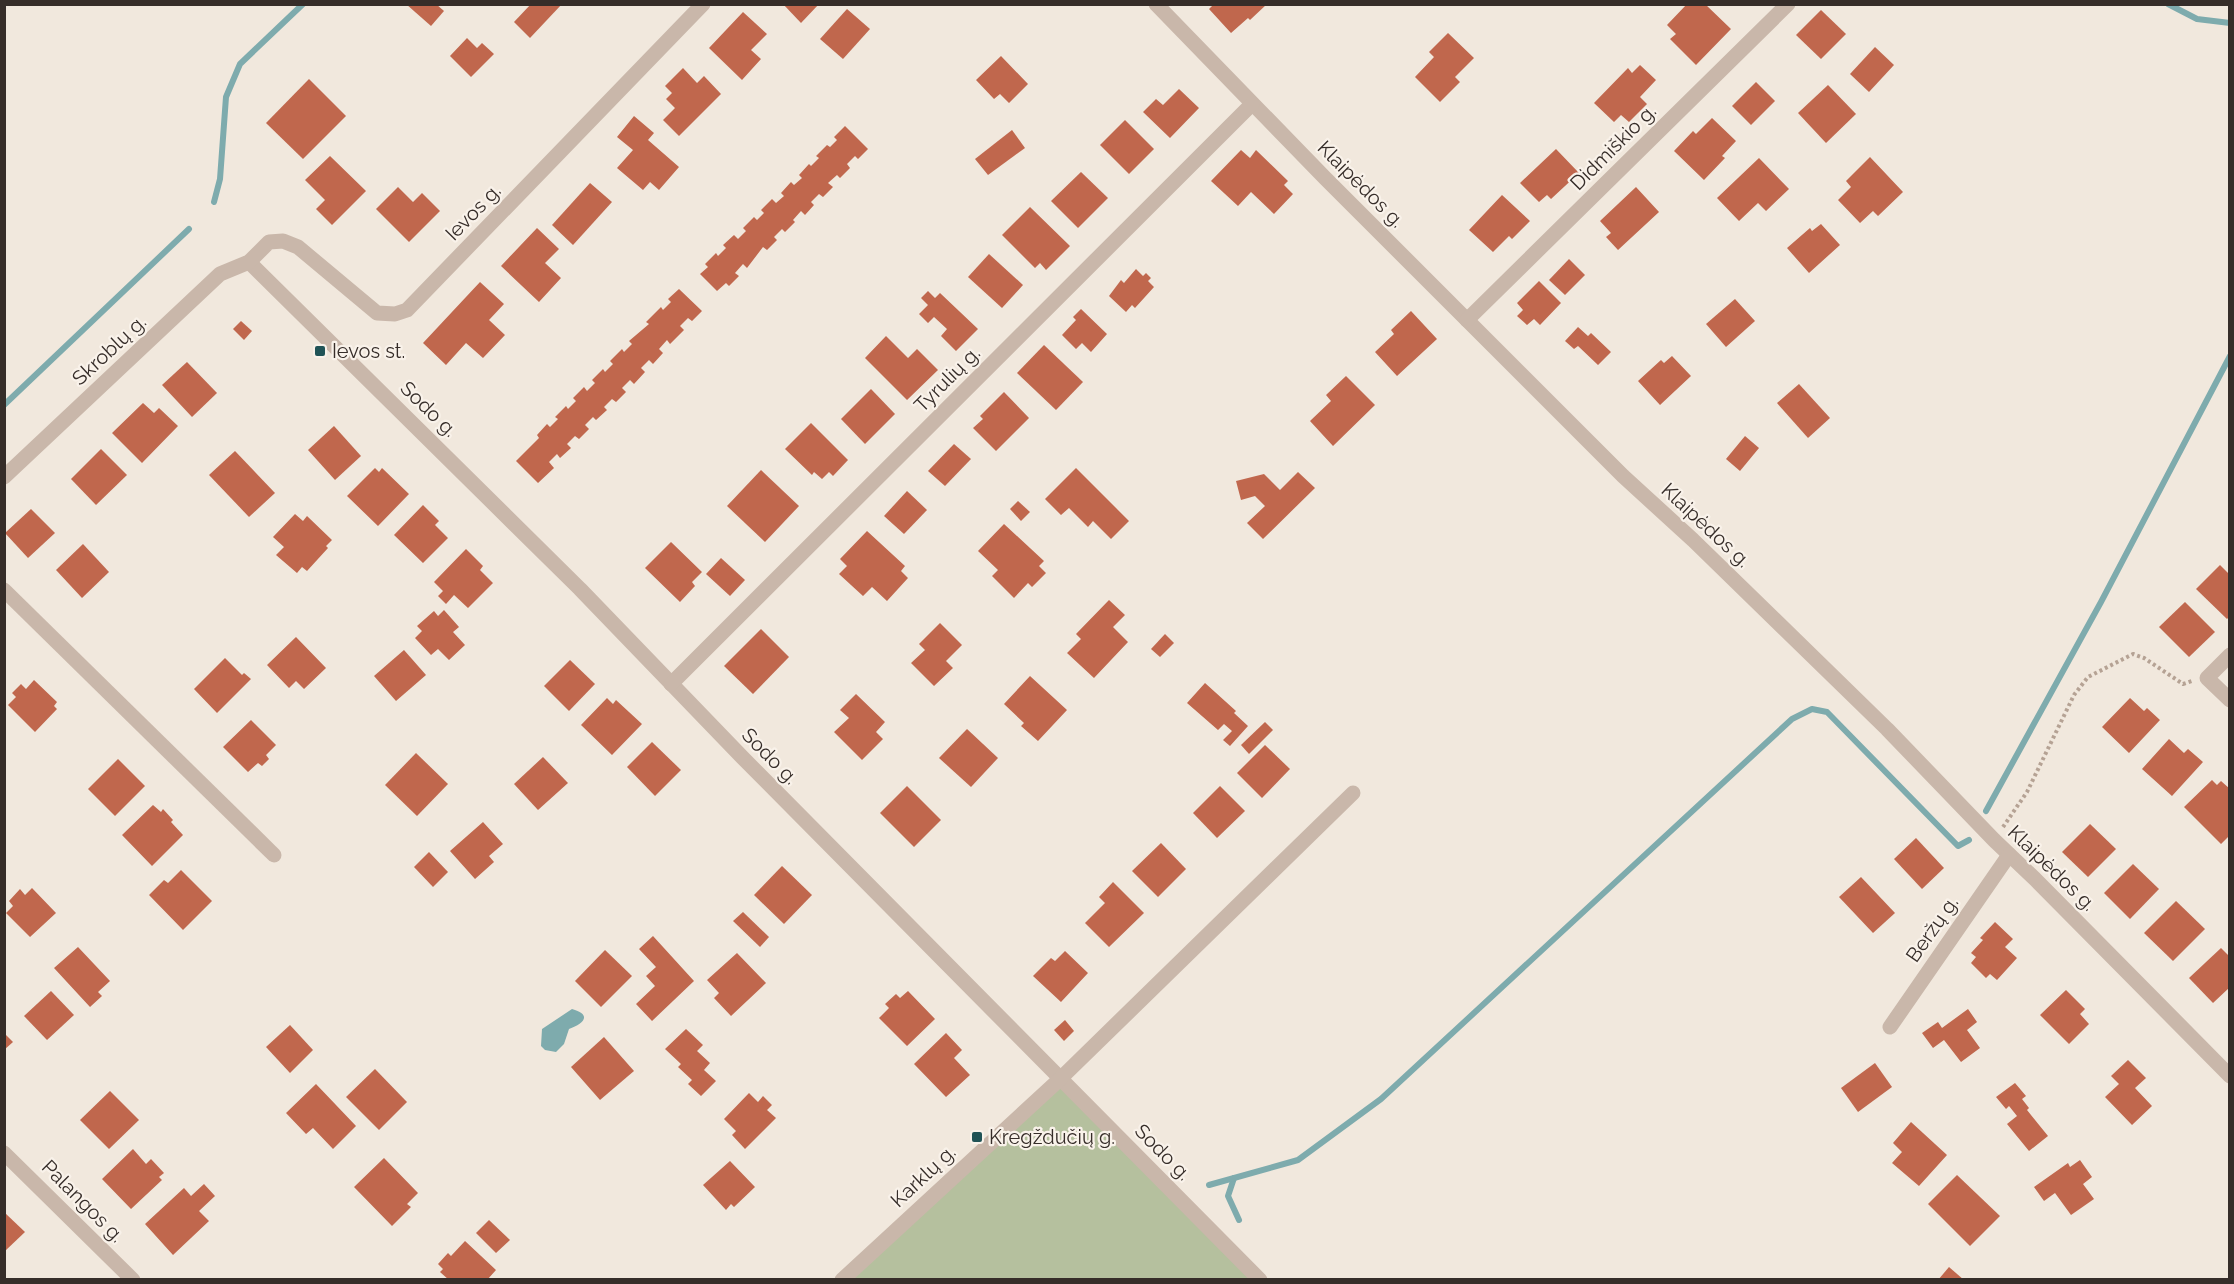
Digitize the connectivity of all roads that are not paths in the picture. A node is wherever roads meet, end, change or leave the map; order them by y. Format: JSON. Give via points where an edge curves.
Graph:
{"nodes":[{"id":1,"x":703,"y":4,"type":"edge"},
{"id":2,"x":1156,"y":4,"type":"edge"},
{"id":3,"x":1788,"y":4,"type":"edge"},
{"id":4,"x":1252,"y":104,"type":"junction"},
{"id":5,"x":249,"y":262,"type":"junction"},
{"id":6,"x":1467,"y":320,"type":"junction"},
{"id":7,"x":4,"y":477,"type":"edge"},
{"id":8,"x":4,"y":590,"type":"edge"},
{"id":9,"x":2229,"y":655,"type":"edge"},
{"id":10,"x":671,"y":684,"type":"junction"},
{"id":11,"x":2229,"y":700,"type":"edge"},
{"id":12,"x":1353,"y":793,"type":"dead end"},
{"id":13,"x":274,"y":855,"type":"dead end"},
{"id":14,"x":2009,"y":855,"type":"junction"},
{"id":15,"x":1890,"y":1027,"type":"dead end"},
{"id":16,"x":2229,"y":1076,"type":"edge"},
{"id":17,"x":1060,"y":1079,"type":"junction"},
{"id":18,"x":4,"y":1153,"type":"edge"},
{"id":19,"x":133,"y":1280,"type":"edge"},
{"id":20,"x":842,"y":1280,"type":"edge"},
{"id":21,"x":1260,"y":1280,"type":"edge"}],
"edges":[{"from":1,"to":5,"type":"street","name":"Ievos g.","via":[[407,310],[377,313],[315,259],[283,241],[269,242]]},
{"from":2,"to":4,"type":"street","name":"Klaipėdos g."},
{"from":3,"to":6,"type":"street","name":"Didmiškio g."},
{"from":4,"to":6,"type":"street","name":"Klaipėdos g."},
{"from":4,"to":10,"type":"street","name":"Tyrulių g."},
{"from":5,"to":7,"type":"street","name":"Skroblų g.","via":[[220,274]]},
{"from":5,"to":10,"type":"street","name":"Sodo g."},
{"from":6,"to":14,"type":"street","name":"Klaipėdos g.","via":[[1648,500],[1847,688]]},
{"from":8,"to":13,"type":"street"},
{"from":9,"to":11,"type":"street","via":[[2207,678]]},
{"from":10,"to":17,"type":"street","name":"Sodo g."},
{"from":12,"to":17,"type":"street"},
{"from":14,"to":15,"type":"street","name":"Beržų g."},
{"from":14,"to":16,"type":"street","name":"Klaipėdos g."},
{"from":17,"to":20,"type":"street","name":"Karklų g."},
{"from":17,"to":21,"type":"street","name":"Sodo g."},
{"from":18,"to":19,"type":"street","name":"Palangos g."}]}
